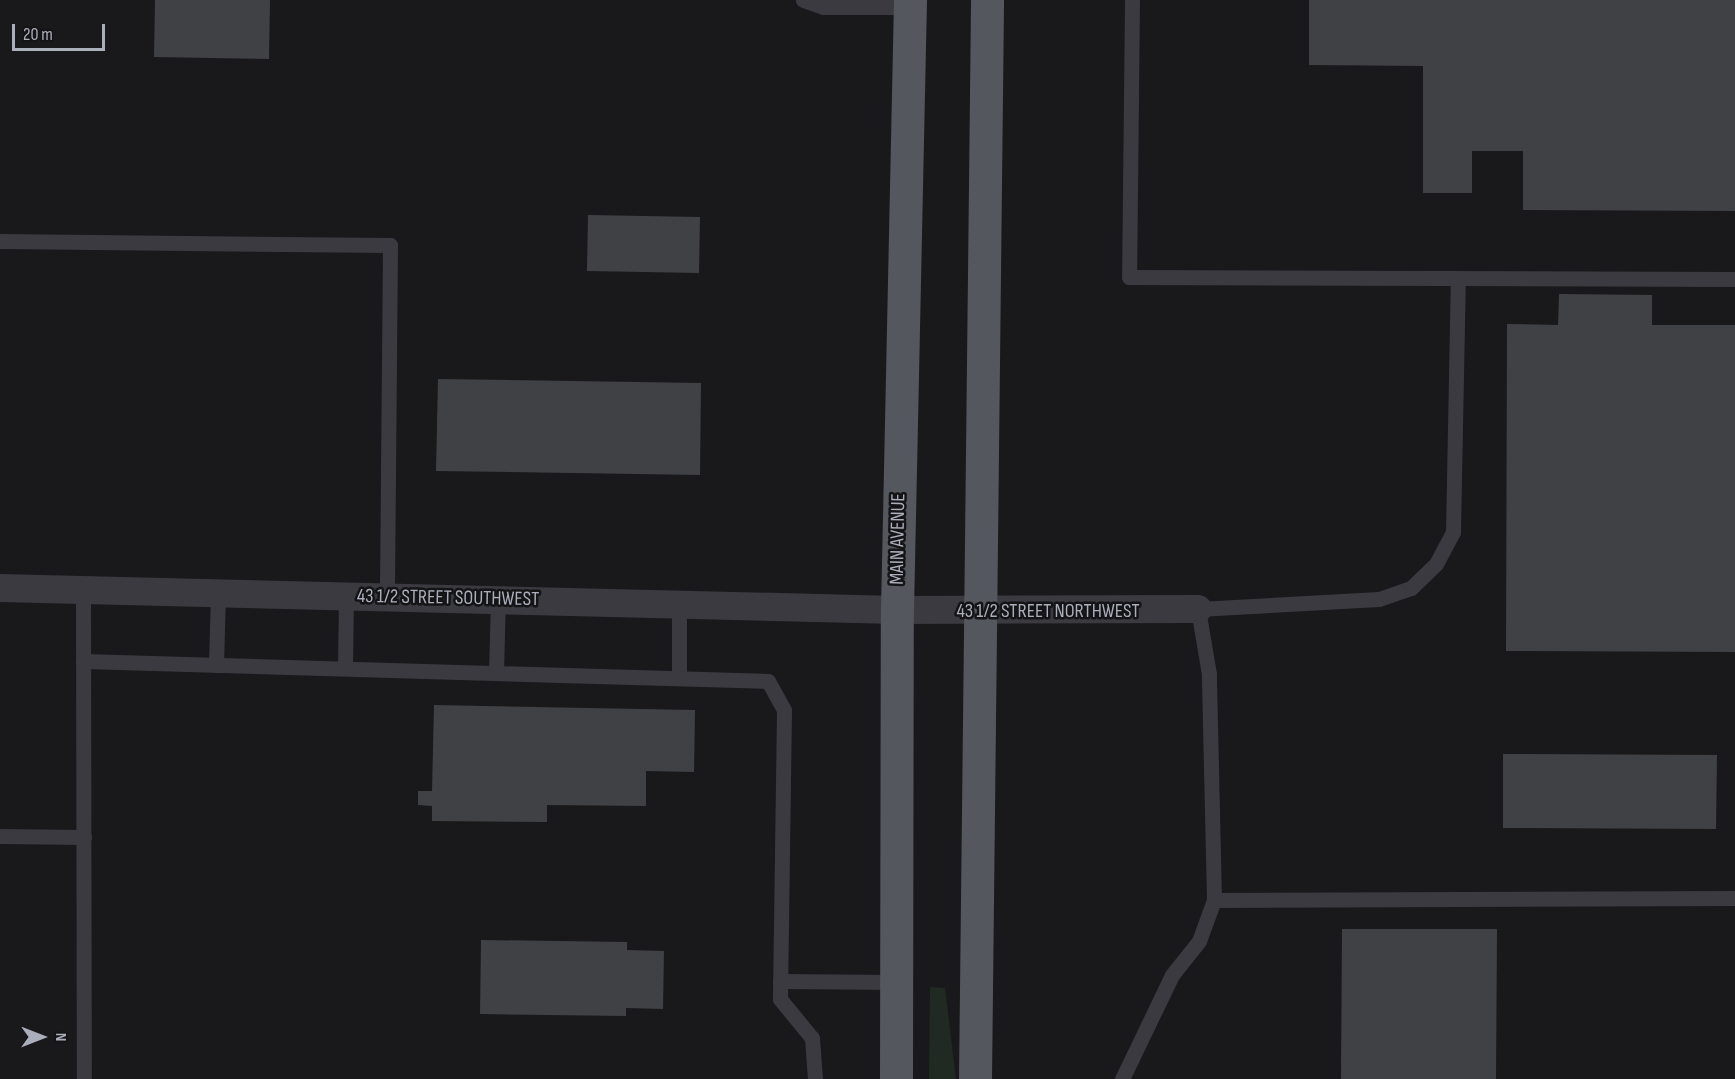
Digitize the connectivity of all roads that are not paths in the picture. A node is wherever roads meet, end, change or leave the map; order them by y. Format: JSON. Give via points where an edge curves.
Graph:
{"nodes":[{"id":1,"x":803,"y":0,"type":"edge"},
{"id":2,"x":987,"y":0,"type":"edge"},
{"id":3,"x":1132,"y":0,"type":"edge"},
{"id":4,"x":910,"y":3,"type":"edge"},
{"id":5,"x":0,"y":241,"type":"edge"},
{"id":6,"x":1458,"y":278,"type":"junction"},
{"id":7,"x":1735,"y":279,"type":"edge"},
{"id":8,"x":0,"y":588,"type":"edge"},
{"id":9,"x":83,"y":591,"type":"junction"},
{"id":10,"x":218,"y":594,"type":"junction"},
{"id":11,"x":346,"y":595,"type":"junction"},
{"id":12,"x":387,"y":596,"type":"junction"},
{"id":13,"x":498,"y":599,"type":"junction"},
{"id":14,"x":679,"y":603,"type":"junction"},
{"id":15,"x":1198,"y":609,"type":"junction"},
{"id":16,"x":897,"y":610,"type":"junction"},
{"id":17,"x":980,"y":610,"type":"junction"},
{"id":18,"x":83,"y":661,"type":"junction"},
{"id":19,"x":216,"y":665,"type":"junction"},
{"id":20,"x":345,"y":668,"type":"junction"},
{"id":21,"x":496,"y":673,"type":"junction"},
{"id":22,"x":679,"y":678,"type":"junction"},
{"id":23,"x":0,"y":837,"type":"edge"},
{"id":24,"x":84,"y":837,"type":"junction"},
{"id":25,"x":1735,"y":898,"type":"edge"},
{"id":26,"x":1214,"y":900,"type":"junction"},
{"id":27,"x":780,"y":981,"type":"junction"},
{"id":28,"x":896,"y":982,"type":"junction"},
{"id":29,"x":84,"y":1079,"type":"edge"},
{"id":30,"x":815,"y":1079,"type":"edge"},
{"id":31,"x":896,"y":1079,"type":"edge"},
{"id":32,"x":975,"y":1079,"type":"edge"},
{"id":33,"x":1122,"y":1079,"type":"edge"}],
"edges":[{"from":1,"to":4,"type":"lane","via":[[823,7]]},
{"from":2,"to":17,"type":"main road"},
{"from":3,"to":6,"type":"lane","via":[[1129,277]]},
{"from":4,"to":16,"type":"main road","name":"MAIN AVENUE"},
{"from":5,"to":12,"type":"lane","via":[[390,245]]},
{"from":6,"to":7,"type":"lane"},
{"from":6,"to":15,"type":"lane","via":[[1453,532],[1436,564],[1411,588],[1379,599]]},
{"from":8,"to":9,"type":"street","name":"43 1/2 STREET SOUTHWEST"},
{"from":9,"to":10,"type":"street","name":"43 1/2 STREET SOUTHWEST"},
{"from":9,"to":18,"type":"lane"},
{"from":10,"to":11,"type":"street","name":"43 1/2 STREET SOUTHWEST"},
{"from":10,"to":19,"type":"lane"},
{"from":11,"to":12,"type":"street","name":"43 1/2 STREET SOUTHWEST"},
{"from":11,"to":20,"type":"lane"},
{"from":12,"to":13,"type":"street","name":"43 1/2 STREET SOUTHWEST"},
{"from":13,"to":14,"type":"street","name":"43 1/2 STREET SOUTHWEST"},
{"from":13,"to":21,"type":"lane"},
{"from":14,"to":16,"type":"street","name":"43 1/2 STREET SOUTHWEST"},
{"from":14,"to":22,"type":"lane"},
{"from":15,"to":17,"type":"street","name":"43 1/2 STREET NORTHWEST"},
{"from":15,"to":26,"type":"lane","via":[[1209,674]]},
{"from":16,"to":17,"type":"street","name":"43 1/2 STREET NORTHWEST"},
{"from":16,"to":28,"type":"main road","name":"MAIN AVENUE"},
{"from":17,"to":32,"type":"main road"},
{"from":18,"to":19,"type":"lane"},
{"from":18,"to":24,"type":"lane"},
{"from":19,"to":20,"type":"lane"},
{"from":20,"to":21,"type":"lane"},
{"from":21,"to":22,"type":"lane"},
{"from":22,"to":27,"type":"lane","via":[[768,681],[784,710]]},
{"from":23,"to":24,"type":"lane"},
{"from":24,"to":29,"type":"lane"},
{"from":25,"to":26,"type":"lane"},
{"from":26,"to":33,"type":"lane","via":[[1199,941],[1172,975]]},
{"from":27,"to":28,"type":"lane"},
{"from":27,"to":30,"type":"lane","via":[[780,999],[812,1038]]},
{"from":28,"to":31,"type":"main road","name":"MAIN AVENUE"}]}
